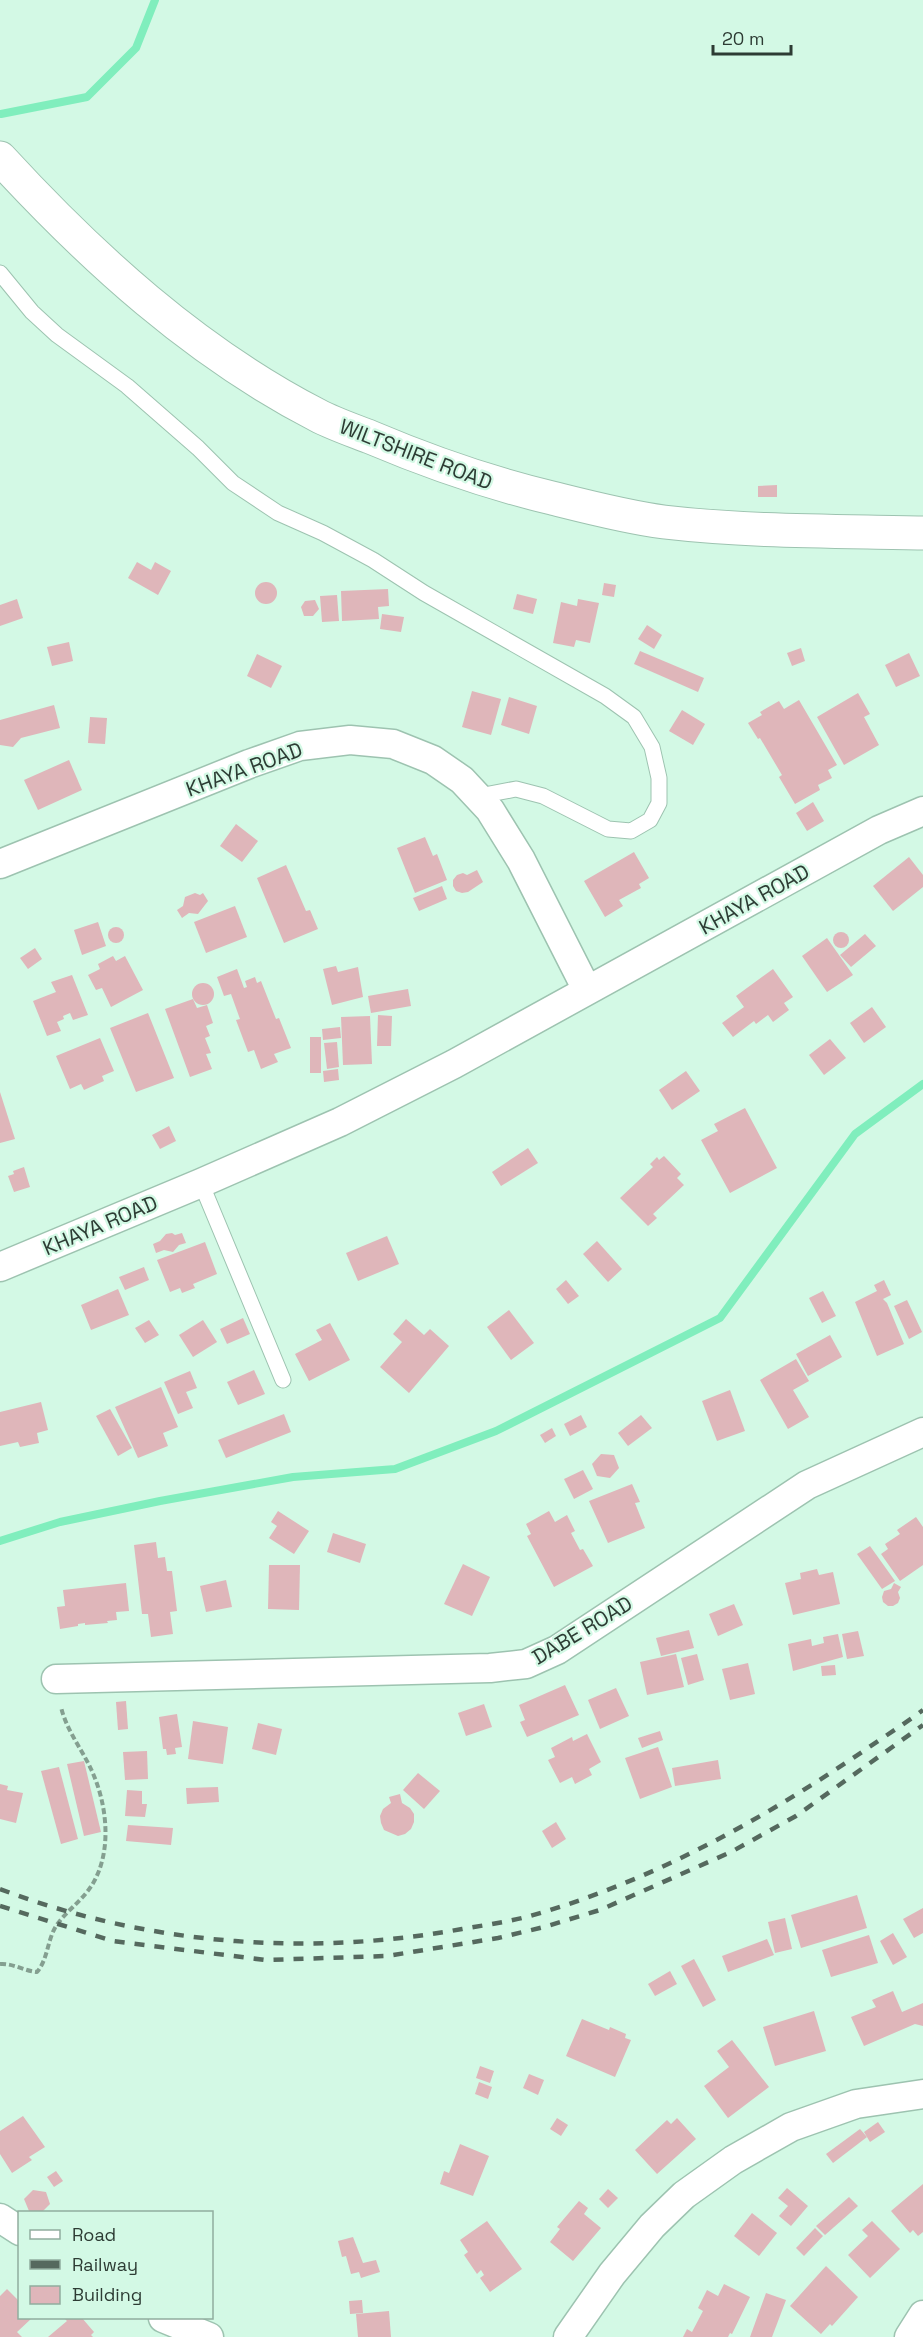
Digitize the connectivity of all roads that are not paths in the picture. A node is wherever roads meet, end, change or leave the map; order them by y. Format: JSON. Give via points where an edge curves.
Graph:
{"nodes":[{"id":1,"x":0,"y":158,"type":"edge"},
{"id":2,"x":0,"y":273,"type":"edge"},
{"id":3,"x":923,"y":533,"type":"edge"},
{"id":4,"x":479,"y":796,"type":"junction"},
{"id":5,"x":923,"y":811,"type":"edge"},
{"id":6,"x":0,"y":864,"type":"edge"},
{"id":7,"x":587,"y":990,"type":"junction"},
{"id":8,"x":201,"y":1183,"type":"junction"},
{"id":9,"x":0,"y":1267,"type":"edge"},
{"id":10,"x":283,"y":1380,"type":"dead end"},
{"id":11,"x":923,"y":1432,"type":"edge"},
{"id":12,"x":56,"y":1679,"type":"road end"},
{"id":13,"x":923,"y":2094,"type":"edge"},
{"id":14,"x":0,"y":2218,"type":"edge"},
{"id":15,"x":18,"y":2230,"type":"edge"},
{"id":16,"x":923,"y":2315,"type":"edge"},
{"id":17,"x":165,"y":2319,"type":"edge"},
{"id":18,"x":208,"y":2337,"type":"edge"},
{"id":19,"x":568,"y":2337,"type":"edge"},
{"id":20,"x":909,"y":2337,"type":"edge"}],
"edges":[{"from":1,"to":3,"type":"street","name":"WILTSHIRE ROAD","via":[[80,241],[188,333],[318,416],[412,455],[503,486],[661,521],[748,529]]},
{"from":2,"to":4,"type":"lane","via":[[57,335],[127,386],[233,483],[278,513],[373,560],[605,696],[634,717],[652,747],[659,778],[659,803],[650,820],[632,831],[608,829],[543,796],[516,789]]},
{"from":4,"to":6,"type":"street","name":"KHAYA ROAD","via":[[433,760],[393,744],[350,740],[300,746]]},
{"from":4,"to":7,"type":"street","name":"KHAYA ROAD","via":[[520,860]]},
{"from":5,"to":7,"type":"street","name":"KHAYA ROAD","via":[[879,830]]},
{"from":7,"to":8,"type":"street","name":"KHAYA ROAD","via":[[340,1122]]},
{"from":8,"to":9,"type":"street","name":"KHAYA ROAD"},
{"from":8,"to":10,"type":"lane"},
{"from":11,"to":12,"type":"street","name":"DABE ROAD","via":[[807,1485],[580,1636],[526,1664]]},
{"from":13,"to":19,"type":"street","via":[[855,2104],[791,2127],[733,2160],[684,2195],[652,2226]]},
{"from":14,"to":15,"type":"street"},
{"from":16,"to":20,"type":"street"},
{"from":17,"to":18,"type":"street"}]}
